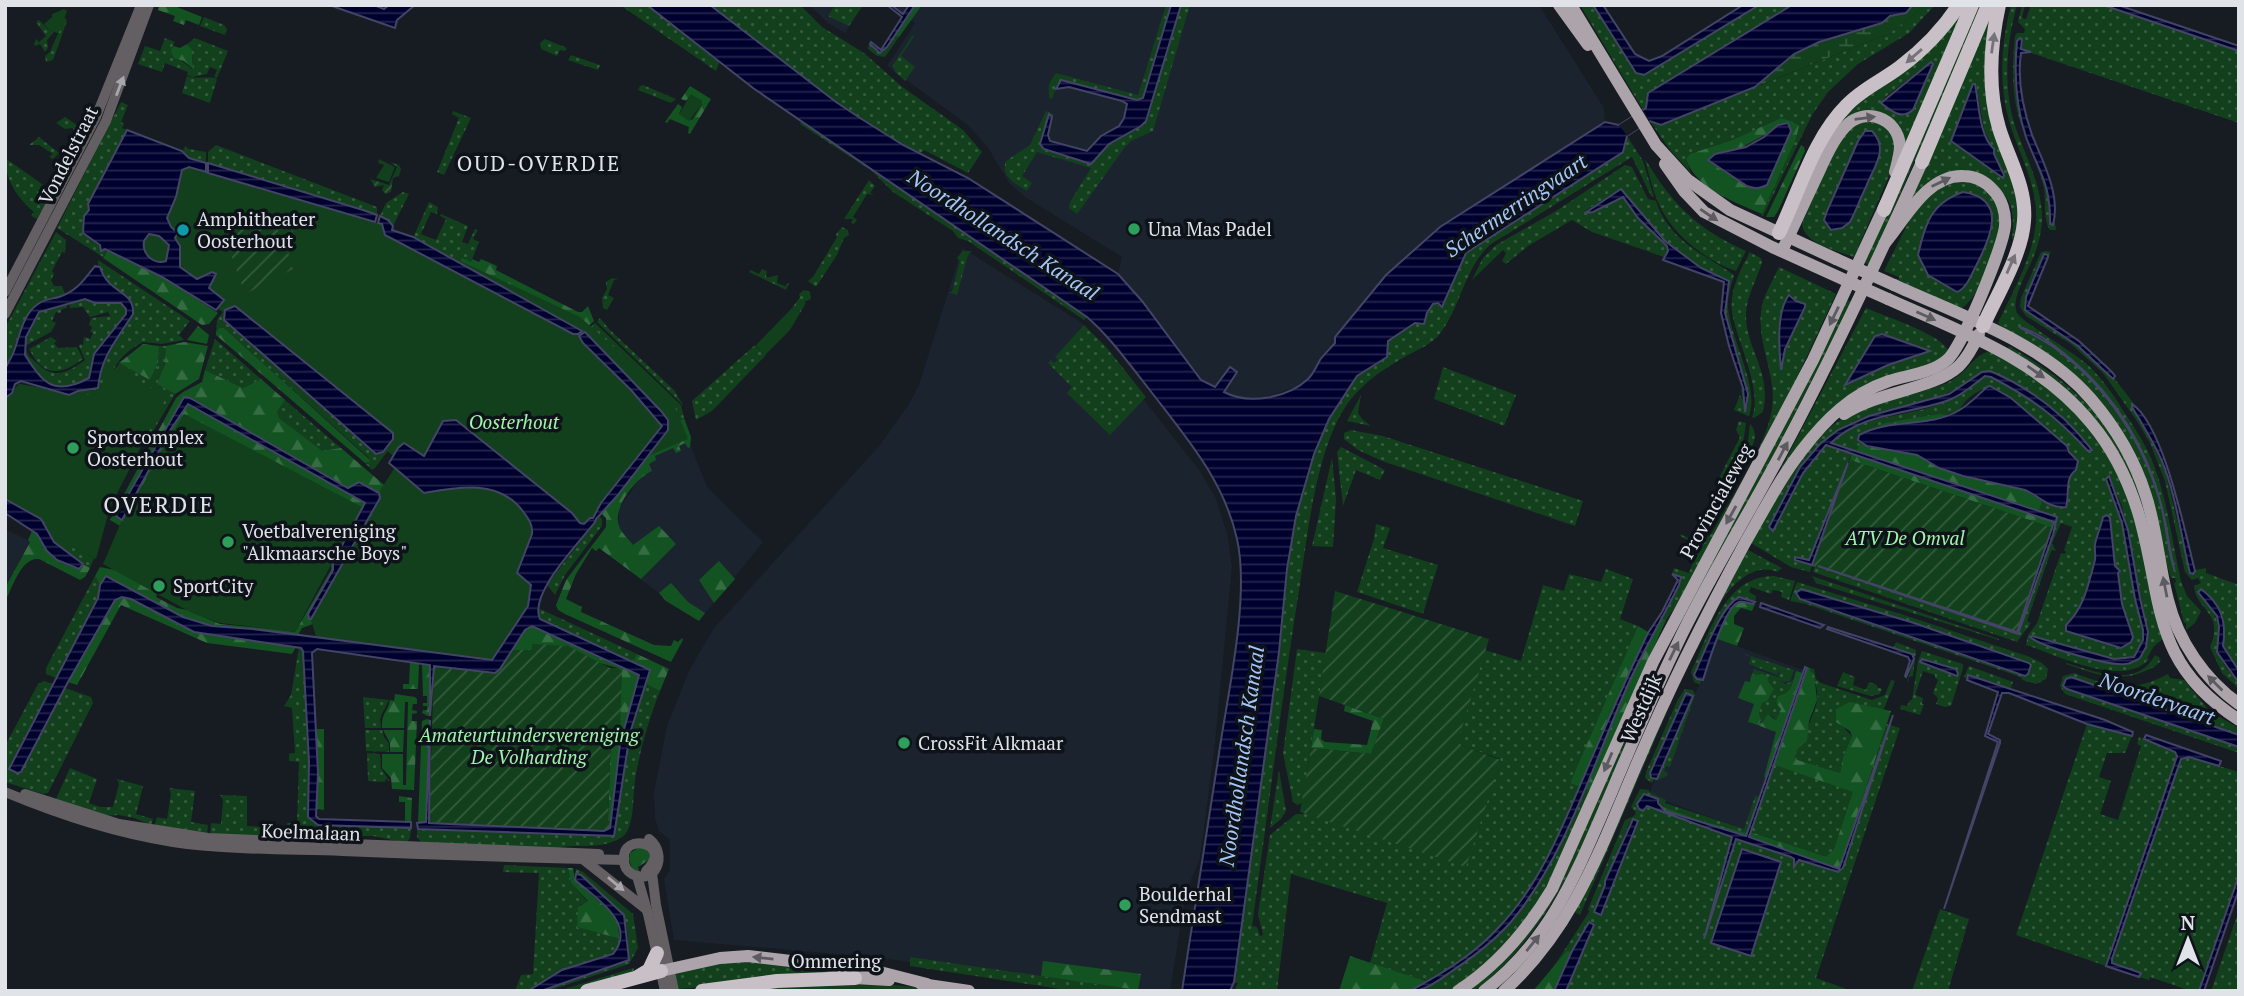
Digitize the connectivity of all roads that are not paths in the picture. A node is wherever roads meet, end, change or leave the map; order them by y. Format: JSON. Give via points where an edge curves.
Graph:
{"nodes":[{"id":1,"x":141,"y":5,"type":"edge"},
{"id":2,"x":149,"y":5,"type":"edge"},
{"id":3,"x":1559,"y":5,"type":"edge"},
{"id":4,"x":1572,"y":5,"type":"edge"},
{"id":5,"x":1959,"y":5,"type":"edge"},
{"id":6,"x":1972,"y":5,"type":"edge"},
{"id":7,"x":1988,"y":5,"type":"edge"},
{"id":8,"x":1999,"y":5,"type":"edge"},
{"id":9,"x":1614,"y":78,"type":"junction"},
{"id":10,"x":1654,"y":142,"type":"junction"},
{"id":11,"x":1922,"y":162,"type":"joint"},
{"id":12,"x":1884,"y":210,"type":"junction"},
{"id":13,"x":42,"y":233,"type":"junction"},
{"id":14,"x":1783,"y":235,"type":"junction"},
{"id":15,"x":1885,"y":243,"type":"junction"},
{"id":16,"x":1777,"y":249,"type":"junction"},
{"id":17,"x":5,"y":292,"type":"edge"},
{"id":18,"x":5,"y":314,"type":"edge"},
{"id":19,"x":1976,"y":328,"type":"junction"},
{"id":20,"x":1963,"y":333,"type":"junction"},
{"id":21,"x":1812,"y":437,"type":"junction"},
{"id":22,"x":2239,"y":704,"type":"edge"},
{"id":23,"x":2239,"y":720,"type":"edge"},
{"id":24,"x":5,"y":786,"type":"edge"},
{"id":25,"x":5,"y":792,"type":"edge"},
{"id":26,"x":649,"y":839,"type":"dead end"},
{"id":27,"x":657,"y":854,"type":"junction"},
{"id":28,"x":624,"y":857,"type":"junction"},
{"id":29,"x":584,"y":860,"type":"junction"},
{"id":30,"x":645,"y":875,"type":"junction"},
{"id":31,"x":651,"y":907,"type":"junction"},
{"id":32,"x":657,"y":953,"type":"junction"},
{"id":33,"x":666,"y":970,"type":"junction"},
{"id":34,"x":639,"y":976,"type":"junction"},
{"id":35,"x":855,"y":978,"type":"joint"},
{"id":36,"x":927,"y":984,"type":"junction"},
{"id":37,"x":587,"y":991,"type":"edge"},
{"id":38,"x":665,"y":991,"type":"edge"},
{"id":39,"x":674,"y":991,"type":"edge"},
{"id":40,"x":702,"y":991,"type":"edge"},
{"id":41,"x":970,"y":991,"type":"edge"},
{"id":42,"x":1458,"y":991,"type":"edge"},
{"id":43,"x":1484,"y":991,"type":"edge"},
{"id":44,"x":1504,"y":991,"type":"edge"}],
"edges":[{"from":1,"to":13,"type":"street","name":"Vondelstraat"},
{"from":13,"to":2,"type":"street","name":"Vondelstraat","one_way":true,"via":[[106,121]]},
{"from":3,"to":9,"type":"main road"},
{"from":4,"to":9,"type":"main road"},
{"from":5,"to":14,"type":"highway","one_way":true,"via":[[1912,58],[1853,99],[1835,119],[1822,139]]},
{"from":6,"to":12,"type":"highway","name":"Provincialeweg"},
{"from":7,"to":11,"type":"highway","name":"Provincialeweg"},
{"from":19,"to":8,"type":"highway","one_way":true,"via":[[2020,242],[2024,222],[2020,187],[1993,103],[1991,59]]},
{"from":9,"to":10,"type":"main road"},
{"from":10,"to":14,"type":"main road","via":[[1703,191],[1730,210]]},
{"from":10,"to":16,"type":"main road","one_way":true,"via":[[1673,176],[1704,212]]},
{"from":11,"to":15,"type":"main road","name":"Provincialeweg"},
{"from":14,"to":12,"type":"main road","one_way":true,"via":[[1834,142],[1858,117],[1881,118],[1898,137],[1899,154]]},
{"from":12,"to":42,"type":"main road","name":"Provincialeweg","one_way":true,"via":[[1775,433],[1653,662],[1552,889],[1509,948]]},
{"from":13,"to":17,"type":"street","name":"Vondelstraat"},
{"from":13,"to":18,"type":"street","name":"Vondelstraat"},
{"from":14,"to":16,"type":"main road"},
{"from":14,"to":19,"type":"main road","bridge":true},
{"from":15,"to":19,"type":"main road","name":"Westdijk","one_way":true,"via":[[1923,194],[1942,180],[1968,176],[1993,190],[2003,209],[2004,233]]},
{"from":43,"to":15,"type":"main road","name":"Provincialeweg","one_way":true,"via":[[1531,946],[1568,891],[1683,632],[1797,424]]},
{"from":16,"to":20,"type":"main road","one_way":true,"bridge":true},
{"from":19,"to":20,"type":"main road"},
{"from":19,"to":21,"type":"main road","name":"Westdijk","via":[[1960,365],[1945,375],[1860,404]]},
{"from":22,"to":19,"type":"main road","one_way":true,"via":[[2206,674],[2181,635],[2168,602],[2142,484],[2105,416],[2052,364],[2012,339]]},
{"from":19,"to":23,"type":"main road","one_way":true,"via":[[2064,394],[2092,424],[2133,498],[2160,617],[2179,662],[2205,693]]},
{"from":20,"to":21,"type":"main road","name":"Westdijk","via":[[1949,359],[1858,395]]},
{"from":21,"to":44,"type":"main road","name":"Westdijk","via":[[1784,475],[1699,627],[1574,905],[1539,954]]},
{"from":24,"to":28,"type":"street","name":"Koelmalaan","via":[[96,818],[176,834]]},
{"from":25,"to":29,"type":"street","name":"Koelmalaan","via":[[101,827],[175,842]]},
{"from":26,"to":27,"type":"street"},
{"from":27,"to":28,"type":"street","via":[[639,842],[630,846]]},
{"from":27,"to":30,"type":"street"},
{"from":28,"to":29,"type":"street","name":"Koelmalaan"},
{"from":28,"to":30,"type":"street","via":[[628,870]]},
{"from":29,"to":31,"type":"street","one_way":true},
{"from":30,"to":31,"type":"street"},
{"from":31,"to":32,"type":"street"},
{"from":31,"to":33,"type":"street"},
{"from":32,"to":33,"type":"street"},
{"from":32,"to":34,"type":"highway","via":[[649,970]]},
{"from":33,"to":34,"type":"highway"},
{"from":36,"to":33,"type":"main road","one_way":true,"via":[[876,971],[748,956]]},
{"from":33,"to":38,"type":"street"},
{"from":33,"to":39,"type":"street"},
{"from":34,"to":37,"type":"highway"},
{"from":35,"to":36,"type":"main road","name":"Ommering"},
{"from":35,"to":40,"type":"highway","name":"Ommering","via":[[777,981]]},
{"from":36,"to":41,"type":"main road","name":"Ommering"}]}
